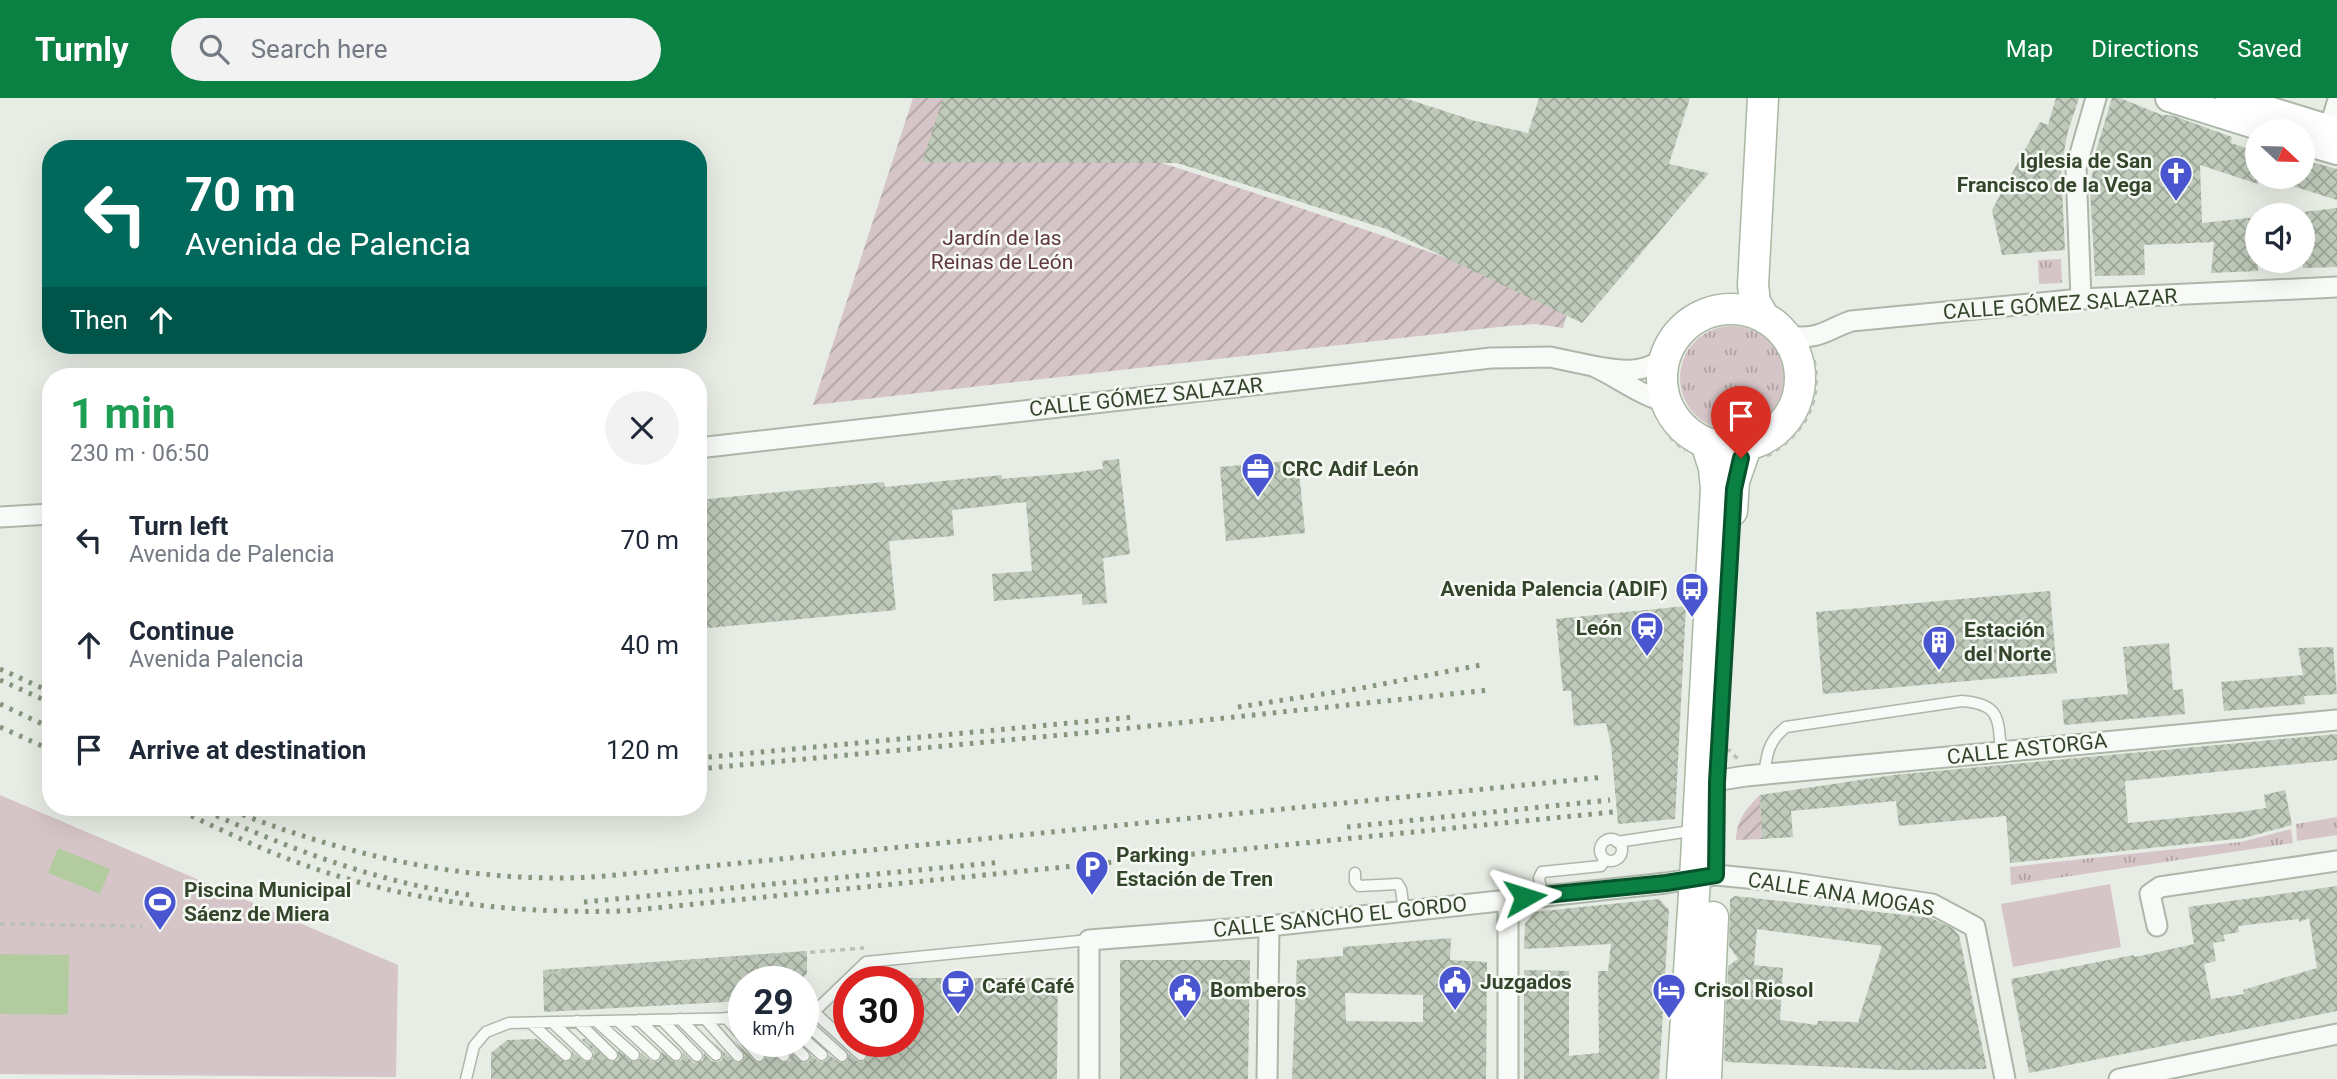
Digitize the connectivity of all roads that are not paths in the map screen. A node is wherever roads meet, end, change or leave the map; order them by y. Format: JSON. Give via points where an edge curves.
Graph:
{"nodes":[{"id":1,"x":1746,"y":98,"type":"edge"},
{"id":2,"x":1763,"y":98,"type":"edge"},
{"id":3,"x":2096,"y":98,"type":"edge"},
{"id":4,"x":2169,"y":98,"type":"edge"},
{"id":5,"x":2229,"y":98,"type":"edge"},
{"id":6,"x":2337,"y":103,"type":"edge"},
{"id":7,"x":2245,"y":122,"type":"edge"},
{"id":8,"x":2326,"y":140,"type":"edge"},
{"id":9,"x":2337,"y":288,"type":"edge"},
{"id":10,"x":2081,"y":299,"type":"junction"},
{"id":11,"x":1721,"y":309,"type":"junction"},
{"id":12,"x":1763,"y":316,"type":"junction"},
{"id":13,"x":1799,"y":337,"type":"junction"},
{"id":14,"x":1664,"y":358,"type":"junction"},
{"id":15,"x":1593,"y":366,"type":"junction"},
{"id":16,"x":1658,"y":400,"type":"junction"},
{"id":17,"x":707,"y":447,"type":"edge"},
{"id":18,"x":1698,"y":449,"type":"junction"},
{"id":19,"x":1754,"y":453,"type":"junction"},
{"id":20,"x":42,"y":515,"type":"edge"},
{"id":21,"x":0,"y":517,"type":"edge"},
{"id":22,"x":2337,"y":720,"type":"edge"},
{"id":23,"x":2001,"y":752,"type":"junction"},
{"id":24,"x":1764,"y":774,"type":"junction"},
{"id":25,"x":1709,"y":782,"type":"junction"},
{"id":26,"x":1698,"y":826,"type":"junction"},
{"id":27,"x":1617,"y":842,"type":"junction"},
{"id":28,"x":1605,"y":859,"type":"junction"},
{"id":29,"x":2337,"y":861,"type":"edge"},
{"id":30,"x":1355,"y":873,"type":"dead end"},
{"id":31,"x":1706,"y":877,"type":"junction"},
{"id":32,"x":1542,"y":895,"type":"junction"},
{"id":33,"x":1508,"y":899,"type":"junction"},
{"id":34,"x":1404,"y":911,"type":"junction"},
{"id":35,"x":1269,"y":926,"type":"junction"},
{"id":36,"x":2157,"y":926,"type":"dead end"},
{"id":37,"x":1089,"y":940,"type":"junction"},
{"id":38,"x":819,"y":1004,"type":"edge"},
{"id":39,"x":705,"y":1018,"type":"junction"},
{"id":40,"x":726,"y":1018,"type":"joint"},
{"id":41,"x":680,"y":1019,"type":"junction"},
{"id":42,"x":618,"y":1020,"type":"junction"},
{"id":43,"x":639,"y":1020,"type":"junction"},
{"id":44,"x":663,"y":1020,"type":"junction"},
{"id":45,"x":728,"y":1020,"type":"edge"},
{"id":46,"x":578,"y":1021,"type":"junction"},
{"id":47,"x":596,"y":1021,"type":"junction"},
{"id":48,"x":552,"y":1022,"type":"junction"},
{"id":49,"x":531,"y":1023,"type":"junction"},
{"id":50,"x":819,"y":1023,"type":"edge"},
{"id":51,"x":833,"y":1034,"type":"edge"},
{"id":52,"x":2337,"y":1034,"type":"edge"},
{"id":53,"x":819,"y":1035,"type":"edge"},
{"id":54,"x":728,"y":1044,"type":"edge"},
{"id":55,"x":833,"y":1048,"type":"edge"},
{"id":56,"x":819,"y":1052,"type":"edge"},
{"id":57,"x":566,"y":1055,"type":"dead end"},
{"id":58,"x":587,"y":1055,"type":"dead end"},
{"id":59,"x":612,"y":1055,"type":"dead end"},
{"id":60,"x":634,"y":1055,"type":"dead end"},
{"id":61,"x":655,"y":1055,"type":"dead end"},
{"id":62,"x":676,"y":1055,"type":"dead end"},
{"id":63,"x":716,"y":1055,"type":"dead end"},
{"id":64,"x":822,"y":1055,"type":"dead end"},
{"id":65,"x":697,"y":1056,"type":"dead end"},
{"id":66,"x":466,"y":1079,"type":"edge"},
{"id":67,"x":1088,"y":1079,"type":"edge"},
{"id":68,"x":1267,"y":1079,"type":"edge"},
{"id":69,"x":1508,"y":1079,"type":"edge"},
{"id":70,"x":1697,"y":1079,"type":"edge"},
{"id":71,"x":2006,"y":1079,"type":"edge"},
{"id":72,"x":2119,"y":1079,"type":"edge"}],
"edges":[{"from":1,"to":11,"type":"main road","via":[[1736,278]]},
{"from":2,"to":12,"type":"main road","via":[[1753,285]]},
{"from":3,"to":10,"type":"street","via":[[2076,168]]},
{"from":4,"to":7,"type":"main road"},
{"from":5,"to":8,"type":"main road"},
{"from":6,"to":8,"type":"street"},
{"from":9,"to":10,"type":"street","name":"CALLE GÓMEZ SALAZAR"},
{"from":10,"to":13,"type":"street","name":"CALLE GÓMEZ SALAZAR","via":[[1851,321],[1822,336]]},
{"from":11,"to":12,"type":"main road"},
{"from":11,"to":14,"type":"main road","via":[[1685,325]]},
{"from":12,"to":13,"type":"main road"},
{"from":13,"to":19,"type":"main road","via":[[1797,398],[1789,416]]},
{"from":14,"to":15,"type":"street","name":"CALLE GÓMEZ SALAZAR","via":[[1638,371]]},
{"from":14,"to":16,"type":"main road"},
{"from":15,"to":16,"type":"street","name":"CALLE GÓMEZ SALAZAR"},
{"from":15,"to":17,"type":"street","name":"CALLE GÓMEZ SALAZAR","via":[[1550,357],[1491,358]]},
{"from":16,"to":18,"type":"main road"},
{"from":18,"to":19,"type":"main road","via":[[1723,447]]},
{"from":18,"to":25,"type":"main road","via":[[1714,468],[1716,488]]},
{"from":19,"to":25,"type":"main road","via":[[1734,481]]},
{"from":20,"to":21,"type":"street"},
{"from":22,"to":23,"type":"street","name":"CALLE ASTORGA"},
{"from":23,"to":24,"type":"street","name":"CALLE ASTORGA"},
{"from":23,"to":24,"type":"lane","via":[[1998,721],[1990,708],[1962,701],[1786,727],[1770,743]]},
{"from":24,"to":25,"type":"street","name":"CALLE ASTORGA"},
{"from":25,"to":26,"type":"main road"},
{"from":25,"to":31,"type":"main road"},
{"from":26,"to":27,"type":"lane"},
{"from":26,"to":31,"type":"main road"},
{"from":27,"to":28,"type":"lane","via":[[1620,855],[1612,861]]},
{"from":27,"to":28,"type":"lane","via":[[1611,839],[1601,845]]},
{"from":28,"to":32,"type":"lane","via":[[1601,866],[1542,872]]},
{"from":29,"to":36,"type":"street","via":[[2160,887],[2150,894]]},
{"from":30,"to":34,"type":"lane","via":[[1359,886],[1398,884]]},
{"from":31,"to":32,"type":"street","name":"CALLE SANCHO EL GORDO"},
{"from":31,"to":70,"type":"main road"},
{"from":31,"to":71,"type":"street","name":"CALLE ANA MOGAS","via":[[1787,882],[1932,904],[1975,927]]},
{"from":32,"to":33,"type":"street","name":"CALLE SANCHO EL GORDO"},
{"from":33,"to":34,"type":"street","name":"CALLE SANCHO EL GORDO"},
{"from":33,"to":69,"type":"street"},
{"from":34,"to":35,"type":"street","name":"CALLE SANCHO EL GORDO"},
{"from":35,"to":37,"type":"street","name":"CALLE SANCHO EL GORDO"},
{"from":35,"to":68,"type":"street"},
{"from":37,"to":38,"type":"lane","via":[[866,962]]},
{"from":37,"to":67,"type":"street"},
{"from":39,"to":40,"type":"lane"},
{"from":39,"to":41,"type":"lane"},
{"from":39,"to":54,"type":"lane"},
{"from":40,"to":45,"type":"lane"},
{"from":41,"to":44,"type":"lane"},
{"from":41,"to":63,"type":"lane"},
{"from":42,"to":43,"type":"lane"},
{"from":42,"to":47,"type":"lane"},
{"from":42,"to":61,"type":"lane"},
{"from":43,"to":44,"type":"lane"},
{"from":43,"to":62,"type":"lane"},
{"from":44,"to":65,"type":"lane"},
{"from":46,"to":47,"type":"lane"},
{"from":46,"to":48,"type":"lane"},
{"from":46,"to":59,"type":"lane"},
{"from":47,"to":60,"type":"lane"},
{"from":48,"to":49,"type":"lane"},
{"from":48,"to":58,"type":"lane"},
{"from":49,"to":57,"type":"lane"},
{"from":49,"to":66,"type":"lane","via":[[509,1023],[486,1032],[474,1046]]},
{"from":50,"to":51,"type":"lane"},
{"from":52,"to":72,"type":"street"},
{"from":53,"to":55,"type":"lane"},
{"from":56,"to":64,"type":"lane"}]}
